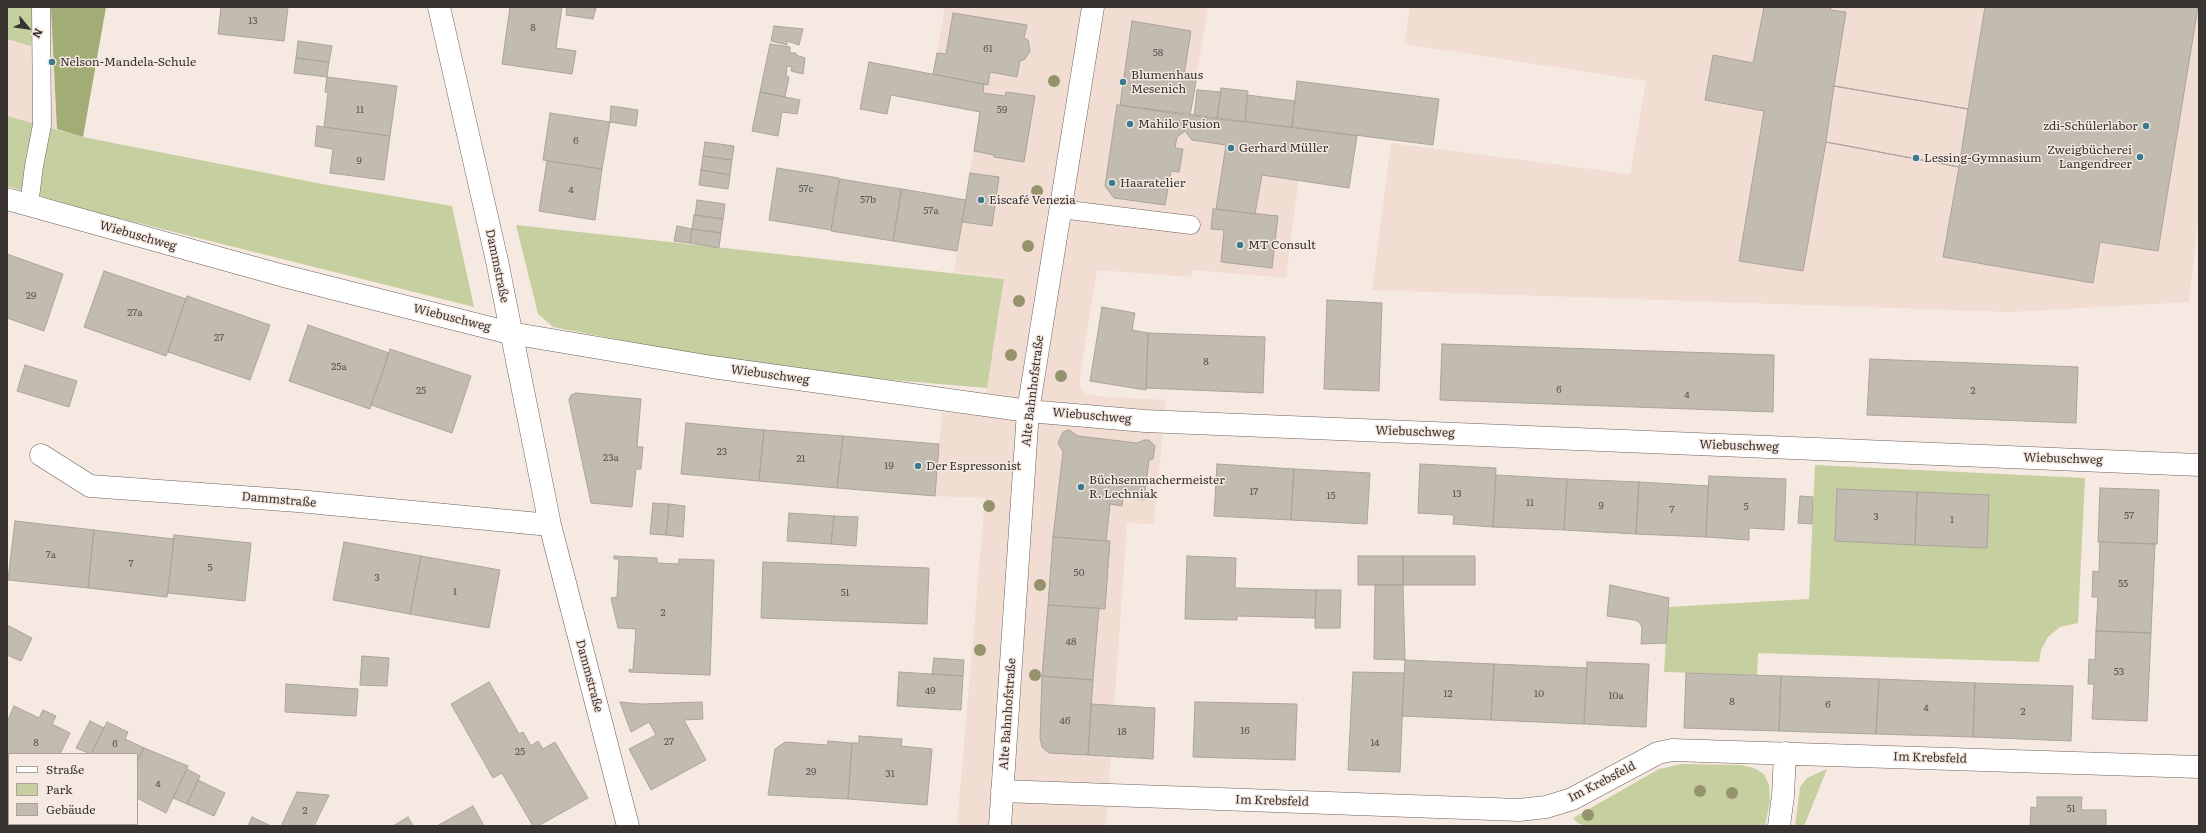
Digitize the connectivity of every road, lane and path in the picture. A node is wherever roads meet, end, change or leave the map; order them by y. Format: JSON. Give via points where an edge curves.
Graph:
{"nodes":[{"id":1,"x":41,"y":7,"type":"edge"},
{"id":2,"x":439,"y":7,"type":"edge"},
{"id":3,"x":1093,"y":7,"type":"edge"},
{"id":4,"x":7,"y":199,"type":"edge"},
{"id":5,"x":29,"y":205,"type":"junction"},
{"id":6,"x":1060,"y":210,"type":"junction"},
{"id":7,"x":1192,"y":225,"type":"dead end"},
{"id":8,"x":510,"y":332,"type":"junction"},
{"id":9,"x":1028,"y":411,"type":"junction"},
{"id":10,"x":41,"y":455,"type":"dead end"},
{"id":11,"x":2199,"y":465,"type":"edge"},
{"id":12,"x":550,"y":525,"type":"junction"},
{"id":13,"x":1785,"y":754,"type":"junction"},
{"id":14,"x":2199,"y":767,"type":"edge"},
{"id":15,"x":1002,"y":791,"type":"junction"},
{"id":16,"x":628,"y":826,"type":"edge"},
{"id":17,"x":1000,"y":826,"type":"edge"},
{"id":18,"x":1779,"y":826,"type":"edge"}],
"edges":[{"from":1,"to":5,"type":"lane","via":[[42,125]]},
{"from":2,"to":8,"type":"street","name":"Dammstraße","via":[[497,261]]},
{"from":3,"to":6,"type":"street","name":"Alte Bahnhofstraße"},
{"from":4,"to":5,"type":"street","name":"Wiebuschweg"},
{"from":5,"to":8,"type":"street","name":"Wiebuschweg","via":[[284,276]]},
{"from":6,"to":7,"type":"lane"},
{"from":6,"to":9,"type":"street","name":"Alte Bahnhofstraße"},
{"from":8,"to":9,"type":"street","name":"Wiebuschweg","via":[[712,367]]},
{"from":8,"to":12,"type":"street","name":"Dammstraße"},
{"from":9,"to":11,"type":"street","name":"Wiebuschweg","via":[[1145,421]]},
{"from":9,"to":15,"type":"street","name":"Alte Bahnhofstraße"},
{"from":10,"to":12,"type":"street","name":"Dammstraße","via":[[90,486],[298,501]]},
{"from":12,"to":16,"type":"street","name":"Dammstraße"},
{"from":13,"to":14,"type":"street","name":"Im Krebsfeld"},
{"from":13,"to":15,"type":"street","name":"Im Krebsfeld","via":[[1672,750],[1658,753],[1572,799],[1546,807],[1519,810]]},
{"from":13,"to":18,"type":"street"},
{"from":15,"to":17,"type":"street","name":"Alte Bahnhofstraße"}]}
